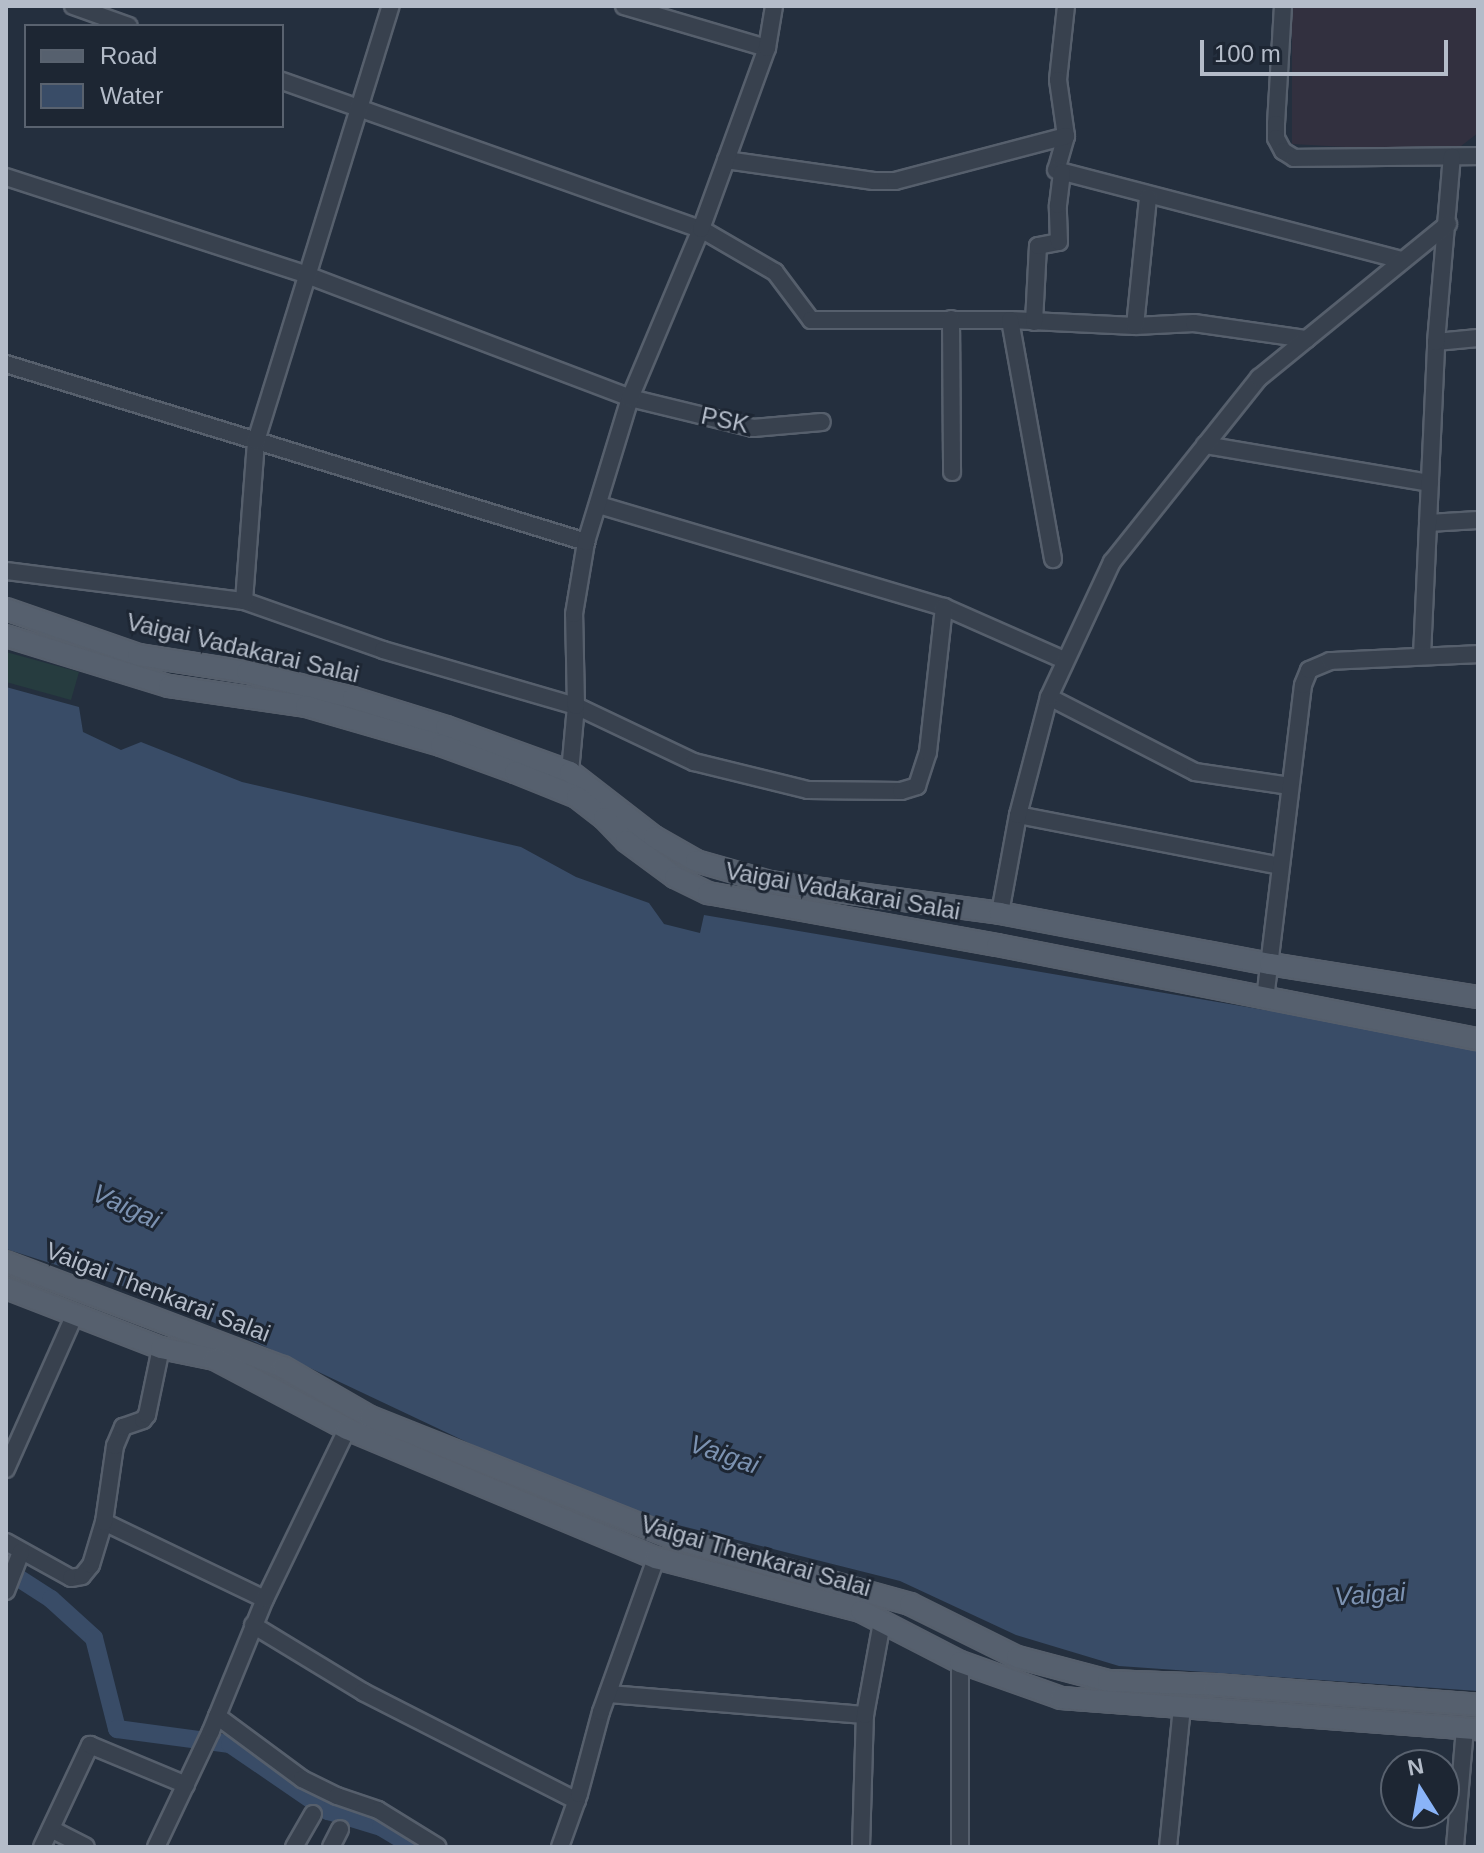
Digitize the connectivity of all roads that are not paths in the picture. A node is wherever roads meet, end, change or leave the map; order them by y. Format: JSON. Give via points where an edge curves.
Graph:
{"nodes":[{"id":1,"x":73,"y":6,"type":"edge"},
{"id":2,"x":391,"y":6,"type":"edge"},
{"id":3,"x":624,"y":6,"type":"edge"},
{"id":4,"x":774,"y":6,"type":"edge"},
{"id":5,"x":1066,"y":6,"type":"edge"},
{"id":6,"x":1283,"y":6,"type":"edge"},
{"id":7,"x":123,"y":24,"type":"edge"},
{"id":8,"x":767,"y":48,"type":"junction"},
{"id":9,"x":284,"y":82,"type":"edge"},
{"id":10,"x":359,"y":109,"type":"junction"},
{"id":11,"x":1066,"y":136,"type":"junction"},
{"id":12,"x":1478,"y":156,"type":"edge"},
{"id":13,"x":1452,"y":157,"type":"junction"},
{"id":14,"x":726,"y":160,"type":"junction"},
{"id":15,"x":1062,"y":172,"type":"junction"},
{"id":16,"x":6,"y":177,"type":"edge"},
{"id":17,"x":1148,"y":197,"type":"junction"},
{"id":18,"x":1448,"y":224,"type":"junction"},
{"id":19,"x":701,"y":229,"type":"junction"},
{"id":20,"x":1402,"y":260,"type":"junction"},
{"id":21,"x":307,"y":275,"type":"junction"},
{"id":22,"x":951,"y":319,"type":"junction"},
{"id":23,"x":1010,"y":320,"type":"junction"},
{"id":24,"x":1034,"y":322,"type":"junction"},
{"id":25,"x":1135,"y":326,"type":"junction"},
{"id":26,"x":1478,"y":338,"type":"edge"},
{"id":27,"x":1307,"y":339,"type":"junction"},
{"id":28,"x":1436,"y":342,"type":"junction"},
{"id":29,"x":6,"y":364,"type":"edge"},
{"id":30,"x":630,"y":398,"type":"junction"},
{"id":31,"x":822,"y":422,"type":"dead end"},
{"id":32,"x":256,"y":441,"type":"junction"},
{"id":33,"x":1205,"y":445,"type":"junction"},
{"id":34,"x":952,"y":472,"type":"dead end"},
{"id":35,"x":1430,"y":483,"type":"junction"},
{"id":36,"x":599,"y":505,"type":"junction"},
{"id":37,"x":1478,"y":520,"type":"edge"},
{"id":38,"x":1428,"y":523,"type":"junction"},
{"id":39,"x":586,"y":542,"type":"junction"},
{"id":40,"x":1053,"y":559,"type":"dead end"},
{"id":41,"x":6,"y":571,"type":"edge"},
{"id":42,"x":244,"y":601,"type":"junction"},
{"id":43,"x":944,"y":607,"type":"junction"},
{"id":44,"x":6,"y":609,"type":"edge"},
{"id":45,"x":6,"y":636,"type":"edge"},
{"id":46,"x":1478,"y":654,"type":"edge"},
{"id":47,"x":1422,"y":656,"type":"junction"},
{"id":48,"x":1064,"y":660,"type":"junction"},
{"id":49,"x":1049,"y":697,"type":"junction"},
{"id":50,"x":576,"y":706,"type":"junction"},
{"id":51,"x":570,"y":772,"type":"junction"},
{"id":52,"x":1290,"y":786,"type":"junction"},
{"id":53,"x":1018,"y":815,"type":"junction"},
{"id":54,"x":1280,"y":866,"type":"junction"},
{"id":55,"x":1000,"y":913,"type":"junction"},
{"id":56,"x":1270,"y":964,"type":"junction"},
{"id":57,"x":1478,"y":997,"type":"edge"},
{"id":58,"x":1265,"y":999,"type":"junction"},
{"id":59,"x":1478,"y":1039,"type":"edge"},
{"id":60,"x":6,"y":1262,"type":"edge"},
{"id":61,"x":6,"y":1288,"type":"edge"},
{"id":62,"x":75,"y":1314,"type":"junction"},
{"id":63,"x":161,"y":1348,"type":"junction"},
{"id":64,"x":347,"y":1429,"type":"junction"},
{"id":65,"x":6,"y":1469,"type":"edge"},
{"id":66,"x":104,"y":1522,"type":"junction"},
{"id":67,"x":6,"y":1542,"type":"edge"},
{"id":68,"x":20,"y":1558,"type":"junction"},
{"id":69,"x":656,"y":1558,"type":"junction"},
{"id":70,"x":8,"y":1586,"type":"edge"},
{"id":71,"x":265,"y":1599,"type":"junction"},
{"id":72,"x":882,"y":1622,"type":"junction"},
{"id":73,"x":253,"y":1625,"type":"junction"},
{"id":74,"x":960,"y":1662,"type":"junction"},
{"id":75,"x":608,"y":1694,"type":"junction"},
{"id":76,"x":1478,"y":1705,"type":"edge"},
{"id":77,"x":1182,"y":1706,"type":"junction"},
{"id":78,"x":865,"y":1715,"type":"junction"},
{"id":79,"x":214,"y":1724,"type":"junction"},
{"id":80,"x":1472,"y":1728,"type":"edge"},
{"id":81,"x":186,"y":1785,"type":"junction"},
{"id":82,"x":577,"y":1801,"type":"junction"},
{"id":83,"x":313,"y":1814,"type":"dead end"},
{"id":84,"x":51,"y":1829,"type":"junction"},
{"id":85,"x":340,"y":1829,"type":"dead end"},
{"id":86,"x":42,"y":1847,"type":"edge"},
{"id":87,"x":86,"y":1847,"type":"edge"},
{"id":88,"x":156,"y":1847,"type":"edge"},
{"id":89,"x":294,"y":1847,"type":"edge"},
{"id":90,"x":331,"y":1847,"type":"edge"},
{"id":91,"x":438,"y":1847,"type":"edge"},
{"id":92,"x":560,"y":1847,"type":"edge"},
{"id":93,"x":861,"y":1847,"type":"edge"},
{"id":94,"x":960,"y":1847,"type":"edge"},
{"id":95,"x":1168,"y":1847,"type":"edge"},
{"id":96,"x":1455,"y":1847,"type":"edge"}],
"edges":[{"from":1,"to":7,"type":"street"},
{"from":2,"to":10,"type":"street"},
{"from":3,"to":8,"type":"street"},
{"from":4,"to":8,"type":"street"},
{"from":5,"to":11,"type":"street","via":[[1058,80]]},
{"from":6,"to":13,"type":"street","via":[[1276,138],[1283,151],[1294,158]]},
{"from":8,"to":14,"type":"street"},
{"from":9,"to":10,"type":"street"},
{"from":10,"to":19,"type":"street"},
{"from":10,"to":21,"type":"street"},
{"from":11,"to":14,"type":"street","via":[[895,181]]},
{"from":11,"to":15,"type":"street","via":[[1056,170]]},
{"from":12,"to":13,"type":"street"},
{"from":13,"to":18,"type":"street"},
{"from":14,"to":19,"type":"street"},
{"from":15,"to":17,"type":"street"},
{"from":15,"to":24,"type":"street","via":[[1059,242],[1038,246]]},
{"from":16,"to":21,"type":"street","name":"PSK"},
{"from":17,"to":20,"type":"street"},
{"from":17,"to":25,"type":"street"},
{"from":18,"to":20,"type":"street"},
{"from":18,"to":28,"type":"street"},
{"from":19,"to":22,"type":"street","via":[[775,272],[811,320]]},
{"from":19,"to":30,"type":"street"},
{"from":20,"to":27,"type":"street"},
{"from":21,"to":30,"type":"street","name":"PSK"},
{"from":21,"to":32,"type":"street"},
{"from":22,"to":23,"type":"street"},
{"from":22,"to":34,"type":"street"},
{"from":23,"to":24,"type":"street"},
{"from":23,"to":40,"type":"street"},
{"from":24,"to":25,"type":"street"},
{"from":25,"to":27,"type":"street","via":[[1194,323]]},
{"from":26,"to":28,"type":"street"},
{"from":27,"to":33,"type":"street","via":[[1259,378]]},
{"from":28,"to":35,"type":"street"},
{"from":29,"to":32,"type":"street"},
{"from":30,"to":31,"type":"street","name":"PSK","via":[[753,428]]},
{"from":30,"to":36,"type":"street"},
{"from":32,"to":39,"type":"street"},
{"from":32,"to":42,"type":"street"},
{"from":33,"to":35,"type":"street"},
{"from":33,"to":48,"type":"street","via":[[1112,562]]},
{"from":35,"to":38,"type":"street"},
{"from":36,"to":39,"type":"street"},
{"from":36,"to":43,"type":"street"},
{"from":37,"to":38,"type":"street"},
{"from":38,"to":47,"type":"street"},
{"from":39,"to":50,"type":"street","via":[[574,614]]},
{"from":41,"to":42,"type":"street"},
{"from":42,"to":50,"type":"street","via":[[383,650]]},
{"from":43,"to":48,"type":"street"},
{"from":43,"to":50,"type":"street","via":[[925,763],[917,786],[901,791],[808,790],[694,762]]},
{"from":44,"to":51,"type":"main road","name":"Vaigai Vadakarai Salai","via":[[138,655],[247,672],[353,698]]},
{"from":45,"to":58,"type":"main road","name":"Vaigai Vadakarai Salai","via":[[169,686],[306,706],[515,772],[577,797],[662,868],[708,893]]},
{"from":46,"to":47,"type":"street"},
{"from":47,"to":52,"type":"street","via":[[1330,661],[1309,670]]},
{"from":48,"to":49,"type":"street"},
{"from":49,"to":52,"type":"street","via":[[1195,772]]},
{"from":49,"to":53,"type":"street"},
{"from":50,"to":51,"type":"street"},
{"from":51,"to":55,"type":"main road","name":"Vaigai Vadakarai Salai","via":[[654,837],[696,861],[769,882]]},
{"from":52,"to":54,"type":"street"},
{"from":53,"to":54,"type":"street"},
{"from":53,"to":55,"type":"street"},
{"from":54,"to":56,"type":"street"},
{"from":55,"to":56,"type":"main road","name":"Vaigai Vadakarai Salai"},
{"from":56,"to":57,"type":"main road","name":"Vaigai Vadakarai Salai"},
{"from":56,"to":58,"type":"street"},
{"from":58,"to":59,"type":"main road","name":"Vaigai Vadakarai Salai"},
{"from":60,"to":76,"type":"main road","name":"Vaigai Thenkarai Salai","via":[[283,1367],[370,1417],[676,1539],[910,1604],[1017,1657],[1108,1681]]},
{"from":61,"to":62,"type":"main road","name":"Vaigai Thenkarai Salai"},
{"from":62,"to":63,"type":"main road","name":"Vaigai Thenkarai Salai"},
{"from":62,"to":65,"type":"street"},
{"from":63,"to":64,"type":"main road","name":"Vaigai Thenkarai Salai","via":[[215,1359]]},
{"from":63,"to":66,"type":"street","via":[[147,1415],[123,1427],[115,1446]]},
{"from":64,"to":69,"type":"main road","name":"Vaigai Thenkarai Salai"},
{"from":64,"to":71,"type":"street"},
{"from":66,"to":68,"type":"street","via":[[91,1565],[82,1576],[71,1578]]},
{"from":66,"to":71,"type":"street"},
{"from":67,"to":68,"type":"street"},
{"from":68,"to":70,"type":"street"},
{"from":69,"to":72,"type":"main road","name":"Vaigai Thenkarai Salai","via":[[861,1611]]},
{"from":69,"to":75,"type":"street"},
{"from":71,"to":73,"type":"street"},
{"from":72,"to":74,"type":"main road","name":"Vaigai Thenkarai Salai"},
{"from":72,"to":78,"type":"street"},
{"from":73,"to":79,"type":"street"},
{"from":73,"to":82,"type":"street","via":[[363,1692]]},
{"from":74,"to":77,"type":"main road","name":"Vaigai Thenkarai Salai","via":[[1061,1698]]},
{"from":74,"to":94,"type":"street"},
{"from":75,"to":78,"type":"street"},
{"from":75,"to":82,"type":"street"},
{"from":77,"to":80,"type":"main road","name":"Vaigai Thenkarai Salai"},
{"from":77,"to":95,"type":"street"},
{"from":78,"to":93,"type":"street"},
{"from":79,"to":81,"type":"street"},
{"from":79,"to":91,"type":"street","via":[[302,1779],[378,1810]]},
{"from":80,"to":96,"type":"street"},
{"from":81,"to":84,"type":"street","via":[[90,1745]]},
{"from":81,"to":88,"type":"street"},
{"from":82,"to":92,"type":"street"},
{"from":83,"to":89,"type":"street"},
{"from":84,"to":86,"type":"street"},
{"from":84,"to":87,"type":"street"},
{"from":85,"to":90,"type":"street"}]}
